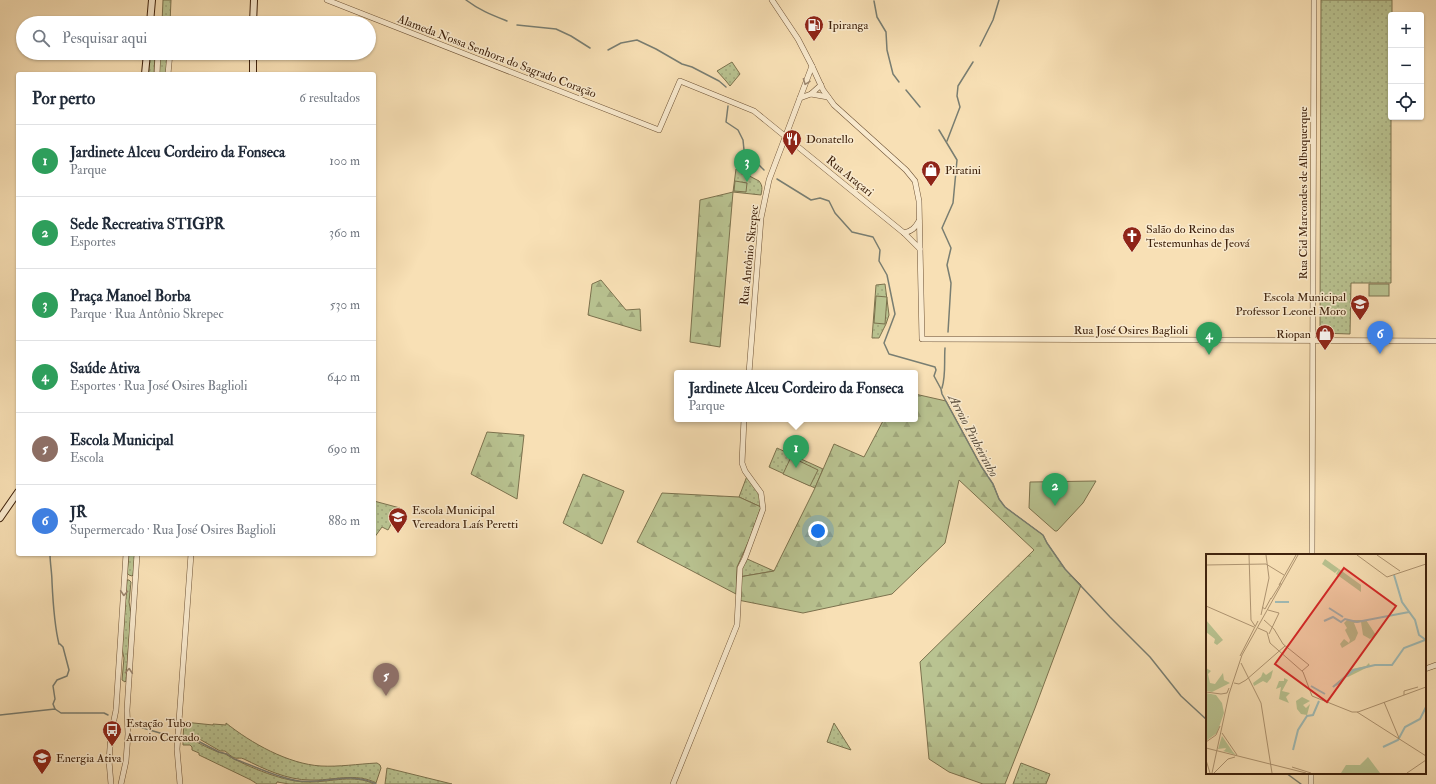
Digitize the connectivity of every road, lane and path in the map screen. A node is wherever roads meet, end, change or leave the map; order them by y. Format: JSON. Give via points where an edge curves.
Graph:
{"nodes":[{"id":1,"x":152,"y":0,"type":"edge"},
{"id":2,"x":254,"y":0,"type":"edge"},
{"id":3,"x":327,"y":0,"type":"edge"},
{"id":4,"x":772,"y":0,"type":"edge"},
{"id":5,"x":1314,"y":0,"type":"edge"},
{"id":6,"x":151,"y":16,"type":"edge"},
{"id":7,"x":254,"y":16,"type":"edge"},
{"id":8,"x":368,"y":16,"type":"edge"},
{"id":9,"x":376,"y":19,"type":"edge"},
{"id":10,"x":146,"y":60,"type":"edge"},
{"id":11,"x":158,"y":60,"type":"edge"},
{"id":12,"x":169,"y":60,"type":"edge"},
{"id":13,"x":253,"y":60,"type":"edge"},
{"id":14,"x":812,"y":66,"type":"junction"},
{"id":15,"x":145,"y":72,"type":"edge"},
{"id":16,"x":157,"y":72,"type":"edge"},
{"id":17,"x":168,"y":72,"type":"edge"},
{"id":18,"x":253,"y":72,"type":"edge"},
{"id":19,"x":680,"y":81,"type":"joint"},
{"id":20,"x":821,"y":86,"type":"junction"},
{"id":21,"x":811,"y":94,"type":"junction"},
{"id":22,"x":828,"y":97,"type":"junction"},
{"id":23,"x":800,"y":98,"type":"junction"},
{"id":24,"x":785,"y":136,"type":"junction"},
{"id":25,"x":919,"y":220,"type":"junction"},
{"id":26,"x":904,"y":233,"type":"junction"},
{"id":27,"x":920,"y":249,"type":"junction"},
{"id":28,"x":1313,"y":341,"type":"junction"},
{"id":29,"x":1436,"y":341,"type":"edge"},
{"id":30,"x":749,"y":370,"type":"edge"},
{"id":31,"x":744,"y":422,"type":"edge"},
{"id":32,"x":16,"y":495,"type":"edge"},
{"id":33,"x":0,"y":518,"type":"edge"},
{"id":34,"x":1312,"y":554,"type":"edge"},
{"id":35,"x":126,"y":556,"type":"edge"},
{"id":36,"x":137,"y":556,"type":"edge"},
{"id":37,"x":191,"y":556,"type":"edge"},
{"id":38,"x":1436,"y":665,"type":"edge"},
{"id":39,"x":1426,"y":669,"type":"edge"},
{"id":40,"x":111,"y":784,"type":"edge"},
{"id":41,"x":122,"y":784,"type":"edge"},
{"id":42,"x":180,"y":784,"type":"edge"},
{"id":43,"x":673,"y":784,"type":"edge"}],
"edges":[{"from":1,"to":6,"type":"main road"},
{"from":2,"to":7,"type":"main road"},
{"from":3,"to":8,"type":"street","name":"Alameda Nossa Senhora do Sagrado Coração"},
{"from":4,"to":14,"type":"street","via":[[798,39]]},
{"from":5,"to":28,"type":"street","name":"Rua Cid Marcondes de Albuquerque"},
{"from":9,"to":19,"type":"street","name":"Alameda Nossa Senhora do Sagrado Coração","via":[[659,130]]},
{"from":10,"to":15,"type":"main road"},
{"from":11,"to":16,"type":"street"},
{"from":12,"to":17,"type":"street"},
{"from":13,"to":18,"type":"main road"},
{"from":14,"to":20,"type":"street"},
{"from":14,"to":23,"type":"street","name":"Rua Antônio Skrepec","one_way":true},
{"from":19,"to":24,"type":"street","name":"Rua Araçari","via":[[754,111]]},
{"from":20,"to":21,"type":"street"},
{"from":20,"to":22,"type":"street"},
{"from":21,"to":22,"type":"street"},
{"from":21,"to":23,"type":"street"},
{"from":22,"to":25,"type":"street","via":[[906,170],[915,182]]},
{"from":23,"to":24,"type":"street","name":"Rua Antônio Skrepec"},
{"from":24,"to":26,"type":"street","name":"Rua Araçari"},
{"from":24,"to":30,"type":"street","name":"Rua Antônio Skrepec","via":[[769,180],[761,218]]},
{"from":25,"to":26,"type":"street","via":[[914,229]]},
{"from":25,"to":27,"type":"street"},
{"from":26,"to":27,"type":"street","name":"Rua Araçari"},
{"from":27,"to":28,"type":"street","name":"Rua José Osires Baglioli","via":[[922,339]]},
{"from":28,"to":29,"type":"street","name":"Rua José Osires Baglioli"},
{"from":28,"to":34,"type":"street","name":"Rua Cid Marcondes de Albuquerque"},
{"from":31,"to":43,"type":"street","via":[[742,464],[761,493],[764,505],[740,568],[738,624]]},
{"from":32,"to":33,"type":"main road"},
{"from":35,"to":40,"type":"street","one_way":true,"via":[[116,710],[109,761]]},
{"from":41,"to":36,"type":"street","one_way":true,"via":[[128,734],[126,710]]},
{"from":37,"to":42,"type":"street","via":[[177,749]]},
{"from":38,"to":39,"type":"street"}]}
